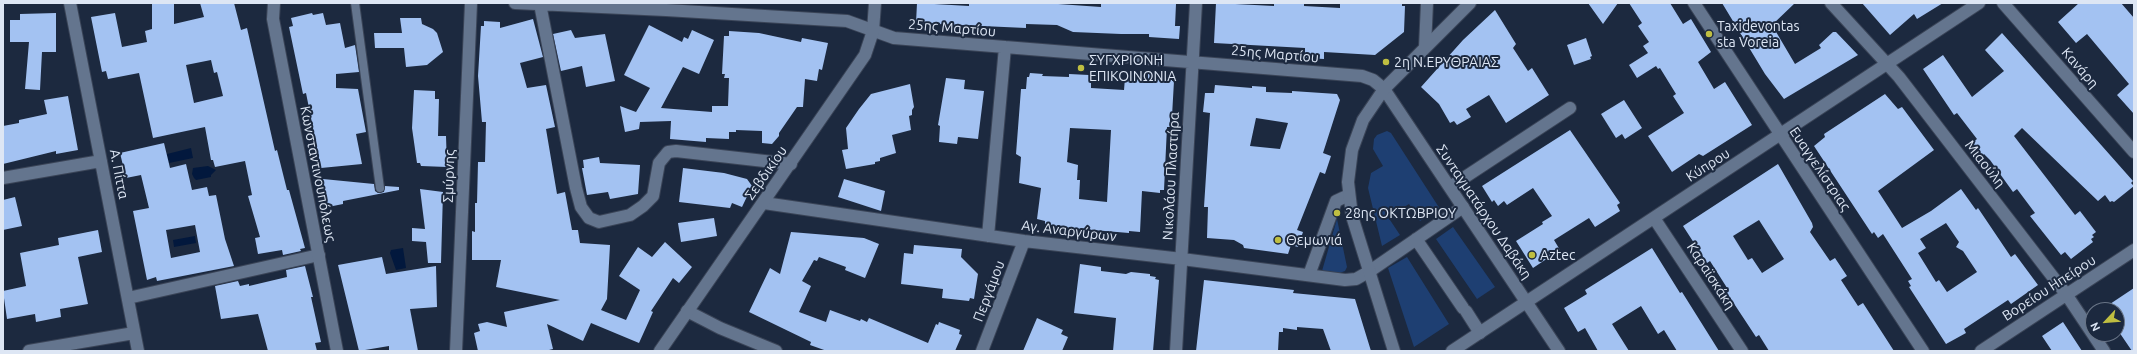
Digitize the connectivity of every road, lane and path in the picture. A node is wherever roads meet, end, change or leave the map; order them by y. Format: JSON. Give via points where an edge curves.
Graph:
{"nodes":[{"id":1,"x":70,"y":3,"type":"edge"},
{"id":2,"x":274,"y":3,"type":"edge"},
{"id":3,"x":355,"y":3,"type":"edge"},
{"id":4,"x":471,"y":3,"type":"edge"},
{"id":5,"x":515,"y":3,"type":"edge"},
{"id":6,"x":875,"y":3,"type":"edge"},
{"id":7,"x":1196,"y":3,"type":"edge"},
{"id":8,"x":1427,"y":3,"type":"edge"},
{"id":9,"x":1470,"y":3,"type":"edge"},
{"id":10,"x":1694,"y":3,"type":"edge"},
{"id":11,"x":1831,"y":3,"type":"edge"},
{"id":12,"x":1979,"y":3,"type":"edge"},
{"id":13,"x":2003,"y":3,"type":"edge"},
{"id":14,"x":540,"y":4,"type":"junction"},
{"id":15,"x":667,"y":6,"type":"edge"},
{"id":16,"x":873,"y":31,"type":"junction"},
{"id":17,"x":1425,"y":47,"type":"junction"},
{"id":18,"x":1005,"y":48,"type":"junction"},
{"id":19,"x":1192,"y":62,"type":"junction"},
{"id":20,"x":1886,"y":65,"type":"junction"},
{"id":21,"x":1384,"y":89,"type":"junction"},
{"id":22,"x":1570,"y":108,"type":"dead end"},
{"id":23,"x":1780,"y":136,"type":"junction"},
{"id":24,"x":2134,"y":152,"type":"edge"},
{"id":25,"x":101,"y":160,"type":"junction"},
{"id":26,"x":790,"y":164,"type":"junction"},
{"id":27,"x":3,"y":178,"type":"edge"},
{"id":28,"x":1450,"y":187,"type":"junction"},
{"id":29,"x":380,"y":188,"type":"dead end"},
{"id":30,"x":1349,"y":195,"type":"junction"},
{"id":31,"x":764,"y":203,"type":"junction"},
{"id":32,"x":1463,"y":206,"type":"junction"},
{"id":33,"x":1654,"y":218,"type":"junction"},
{"id":34,"x":988,"y":236,"type":"junction"},
{"id":35,"x":1416,"y":239,"type":"junction"},
{"id":36,"x":1024,"y":241,"type":"junction"},
{"id":37,"x":2134,"y":250,"type":"edge"},
{"id":38,"x":319,"y":255,"type":"junction"},
{"id":39,"x":1182,"y":259,"type":"junction"},
{"id":40,"x":1370,"y":271,"type":"junction"},
{"id":41,"x":1309,"y":275,"type":"junction"},
{"id":42,"x":2066,"y":294,"type":"junction"},
{"id":43,"x":128,"y":298,"type":"junction"},
{"id":44,"x":1527,"y":303,"type":"junction"},
{"id":45,"x":687,"y":311,"type":"junction"},
{"id":46,"x":134,"y":333,"type":"junction"},
{"id":47,"x":1480,"y":333,"type":"junction"},
{"id":48,"x":29,"y":351,"type":"edge"},
{"id":49,"x":138,"y":351,"type":"edge"},
{"id":50,"x":338,"y":351,"type":"edge"},
{"id":51,"x":456,"y":351,"type":"edge"},
{"id":52,"x":660,"y":351,"type":"edge"},
{"id":53,"x":776,"y":351,"type":"edge"},
{"id":54,"x":982,"y":351,"type":"edge"},
{"id":55,"x":1176,"y":351,"type":"edge"},
{"id":56,"x":1394,"y":351,"type":"edge"},
{"id":57,"x":1452,"y":351,"type":"edge"},
{"id":58,"x":1559,"y":351,"type":"edge"},
{"id":59,"x":1742,"y":351,"type":"edge"},
{"id":60,"x":1923,"y":351,"type":"edge"},
{"id":61,"x":1980,"y":351,"type":"edge"},
{"id":62,"x":2104,"y":351,"type":"edge"}],
"edges":[{"from":1,"to":25,"type":"street","name":"Α. Πίττα"},
{"from":2,"to":38,"type":"street","name":"Κωνσταντινουπόλεως","via":[[273,19]]},
{"from":3,"to":29,"type":"lane"},
{"from":4,"to":51,"type":"street","name":"Σμύρνης"},
{"from":5,"to":14,"type":"street","name":"25ης Μαρτίου"},
{"from":6,"to":16,"type":"street","name":"Σεβδικίου"},
{"from":7,"to":19,"type":"street","name":"Νικολάου Πλαστήρα"},
{"from":8,"to":17,"type":"street"},
{"from":9,"to":17,"type":"street"},
{"from":10,"to":23,"type":"street","name":"Ευαγγελίστριας"},
{"from":11,"to":20,"type":"street","name":"Μιαούλη"},
{"from":12,"to":20,"type":"street","name":"Κύπρου"},
{"from":13,"to":24,"type":"street","name":"Κανάρη"},
{"from":14,"to":15,"type":"street","name":"25ης Μαρτίου"},
{"from":14,"to":26,"type":"street","via":[[576,188],[581,207],[589,218],[599,222],[630,215],[643,206],[653,196],[659,163],[668,152]]},
{"from":15,"to":16,"type":"street","name":"25ης Μαρτίου","via":[[848,21]]},
{"from":16,"to":18,"type":"street","name":"25ης Μαρτίου","via":[[894,38]]},
{"from":16,"to":26,"type":"street","name":"Σεβδικίου","via":[[865,55]]},
{"from":17,"to":21,"type":"street"},
{"from":18,"to":19,"type":"street","name":"25ης Μαρτίου"},
{"from":18,"to":34,"type":"street"},
{"from":19,"to":21,"type":"street","name":"25ης Μαρτίου","via":[[1362,76],[1373,80]]},
{"from":19,"to":39,"type":"street","name":"Νικολάου Πλαστήρα"},
{"from":20,"to":23,"type":"street","name":"Κύπρου"},
{"from":20,"to":42,"type":"street","name":"Μιαούλη","via":[[1899,77]]},
{"from":21,"to":28,"type":"street","name":"Συνταγματάρχου Δαβάκη"},
{"from":21,"to":30,"type":"street","via":[[1363,120],[1352,150]]},
{"from":22,"to":28,"type":"street"},
{"from":23,"to":33,"type":"street","name":"Κύπρου"},
{"from":23,"to":60,"type":"street","name":"Ευαγγελίστριας"},
{"from":25,"to":27,"type":"street"},
{"from":25,"to":43,"type":"street","name":"Α. Πίττα"},
{"from":26,"to":31,"type":"street","name":"Σεβδικίου"},
{"from":28,"to":32,"type":"street","name":"Συνταγματάρχου Δαβάκη"},
{"from":30,"to":40,"type":"street","via":[[1352,216]]},
{"from":30,"to":41,"type":"street","via":[[1336,201]]},
{"from":31,"to":34,"type":"street","name":"Αγ. Αναργύρων"},
{"from":31,"to":45,"type":"street","name":"Σεβδικίου"},
{"from":32,"to":35,"type":"street","name":"Αγ. Αναργύρων"},
{"from":32,"to":44,"type":"street","name":"Συνταγματάρχου Δαβάκη"},
{"from":33,"to":44,"type":"street","name":"Κύπρου"},
{"from":33,"to":59,"type":"street","name":"Καραϊσκάκη"},
{"from":34,"to":36,"type":"street","name":"Αγ. Αναργύρων"},
{"from":35,"to":40,"type":"street","name":"Αγ. Αναργύρων"},
{"from":35,"to":47,"type":"street"},
{"from":36,"to":39,"type":"street","name":"Αγ. Αναργύρων"},
{"from":36,"to":54,"type":"street","name":"Περγάμου"},
{"from":37,"to":42,"type":"street","name":"Βορείου Ηπείρου"},
{"from":38,"to":43,"type":"street"},
{"from":38,"to":50,"type":"street","name":"Κωνσταντινουπόλεως"},
{"from":39,"to":41,"type":"street","name":"Αγ. Αναργύρων"},
{"from":39,"to":55,"type":"street","name":"Νικολάου Πλαστήρα"},
{"from":40,"to":41,"type":"street","name":"Αγ. Αναργύρων","via":[[1356,279],[1345,280]]},
{"from":40,"to":56,"type":"street"},
{"from":42,"to":61,"type":"street","name":"Βορείου Ηπείρου"},
{"from":42,"to":62,"type":"street","name":"Μιαούλη"},
{"from":43,"to":46,"type":"street","name":"Α. Πίττα"},
{"from":44,"to":47,"type":"street","name":"Κύπρου"},
{"from":44,"to":58,"type":"street","name":"Συνταγματάρχου Δαβάκη"},
{"from":45,"to":52,"type":"street","name":"Σεβδικίου"},
{"from":45,"to":53,"type":"street"},
{"from":46,"to":48,"type":"street"},
{"from":46,"to":49,"type":"street","name":"Α. Πίττα"},
{"from":47,"to":57,"type":"street","name":"Κύπρου"}]}
